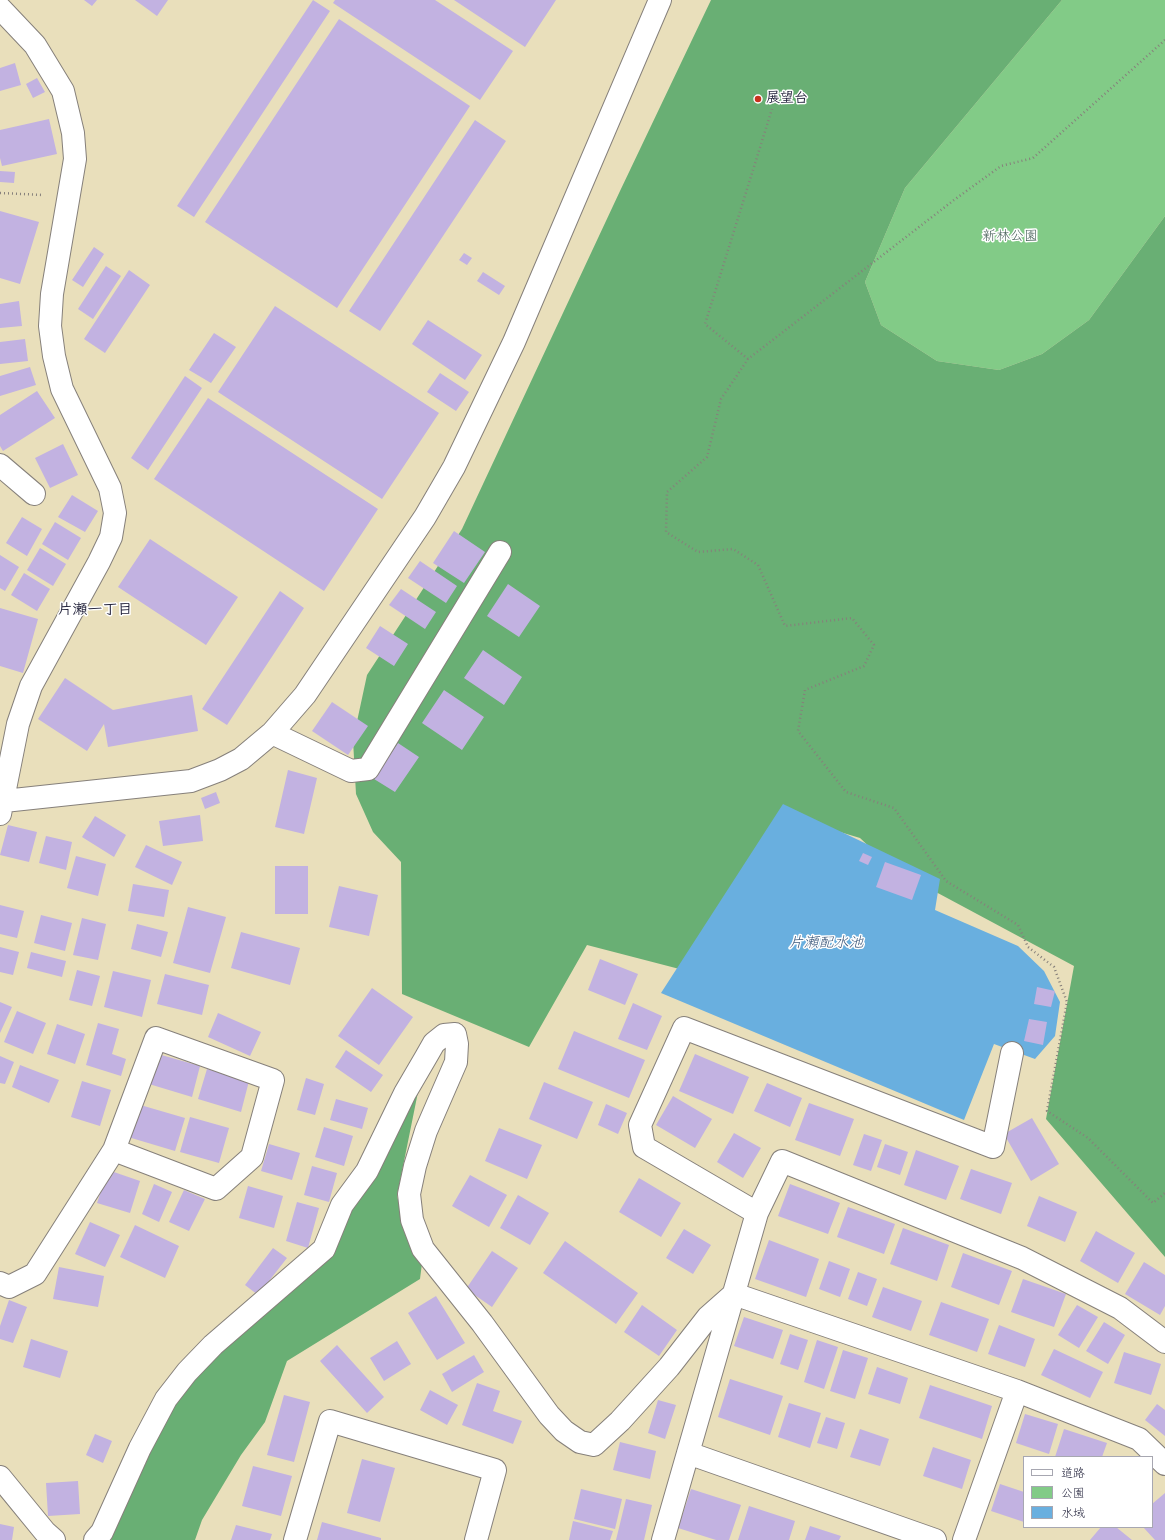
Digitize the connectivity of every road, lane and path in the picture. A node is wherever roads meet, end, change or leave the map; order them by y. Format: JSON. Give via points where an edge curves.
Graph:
{"nodes":[{"id":1,"x":660,"y":0,"type":"edge"},
{"id":2,"x":0,"y":8,"type":"edge"},
{"id":3,"x":1165,"y":40,"type":"edge"},
{"id":4,"x":772,"y":109,"type":"dead end"},
{"id":5,"x":0,"y":192,"type":"edge"},
{"id":6,"x":69,"y":196,"type":"junction"},
{"id":7,"x":748,"y":358,"type":"junction"},
{"id":8,"x":0,"y":465,"type":"edge"},
{"id":9,"x":34,"y":494,"type":"dead end"},
{"id":10,"x":500,"y":552,"type":"dead end"},
{"id":11,"x":272,"y":733,"type":"junction"},
{"id":12,"x":2,"y":808,"type":"edge"},
{"id":13,"x":1012,"y":1053,"type":"dead end"},
{"id":14,"x":114,"y":1150,"type":"junction"},
{"id":15,"x":1165,"y":1193,"type":"edge"},
{"id":16,"x":757,"y":1213,"type":"junction"},
{"id":17,"x":0,"y":1283,"type":"edge"},
{"id":18,"x":734,"y":1294,"type":"junction"},
{"id":19,"x":1165,"y":1342,"type":"edge"},
{"id":20,"x":1017,"y":1391,"type":"junction"},
{"id":21,"x":688,"y":1453,"type":"junction"},
{"id":22,"x":1165,"y":1464,"type":"edge"},
{"id":23,"x":0,"y":1477,"type":"edge"},
{"id":24,"x":54,"y":1540,"type":"edge"},
{"id":25,"x":95,"y":1540,"type":"edge"},
{"id":26,"x":295,"y":1540,"type":"edge"},
{"id":27,"x":476,"y":1540,"type":"edge"},
{"id":28,"x":663,"y":1540,"type":"edge"},
{"id":29,"x":935,"y":1540,"type":"edge"},
{"id":30,"x":964,"y":1540,"type":"edge"}],
"edges":[{"from":1,"to":11,"type":"street","via":[[514,342],[454,467],[425,517],[305,695]]},
{"from":2,"to":6,"type":"street","via":[[35,45],[63,91],[73,133],[75,159]]},
{"from":3,"to":7,"type":"path","via":[[1033,158],[1001,166]]},
{"from":4,"to":7,"type":"path","via":[[705,324]]},
{"from":5,"to":6,"type":"path"},
{"from":6,"to":12,"type":"street","via":[[52,294],[50,326],[54,356],[62,389],[110,488],[115,513],[111,537],[99,562],[31,686],[18,724]]},
{"from":7,"to":15,"type":"path","via":[[721,399],[707,457],[667,492],[666,532],[698,552],[733,549],[758,565],[785,626],[852,618],[874,645],[864,666],[805,690],[798,731],[846,792],[894,808],[946,881],[1018,924],[1028,947],[1054,967],[1067,1002],[1047,1111],[1088,1138],[1153,1203]]},
{"from":8,"to":9,"type":"street"},
{"from":10,"to":11,"type":"street","via":[[368,769],[351,771]]},
{"from":11,"to":12,"type":"street","via":[[241,759],[191,781]]},
{"from":13,"to":16,"type":"street","via":[[993,1147],[684,1028],[640,1125],[644,1147]]},
{"from":14,"to":14,"type":"street","via":[[156,1038],[273,1080],[252,1158],[216,1189]]},
{"from":14,"to":17,"type":"street","via":[[35,1274],[9,1287]]},
{"from":16,"to":18,"type":"street"},
{"from":16,"to":19,"type":"street","via":[[782,1161],[1022,1258],[1120,1308]]},
{"from":18,"to":20,"type":"street"},
{"from":18,"to":21,"type":"street"},
{"from":18,"to":25,"type":"street","via":[[708,1317],[669,1367],[620,1421],[594,1445],[580,1442],[564,1431],[549,1415],[482,1323],[423,1249],[412,1220],[410,1194],[415,1166],[426,1131],[456,1062],[455,1034],[444,1035],[434,1043],[405,1093],[367,1171],[342,1205],[324,1249],[213,1345],[187,1372],[166,1399],[140,1448],[102,1532]]},
{"from":20,"to":22,"type":"street","via":[[1139,1439]]},
{"from":20,"to":30,"type":"street"},
{"from":21,"to":28,"type":"street"},
{"from":21,"to":29,"type":"street"},
{"from":23,"to":24,"type":"street","via":[[44,1532]]},
{"from":26,"to":27,"type":"street","via":[[330,1421],[494,1470]]}]}
